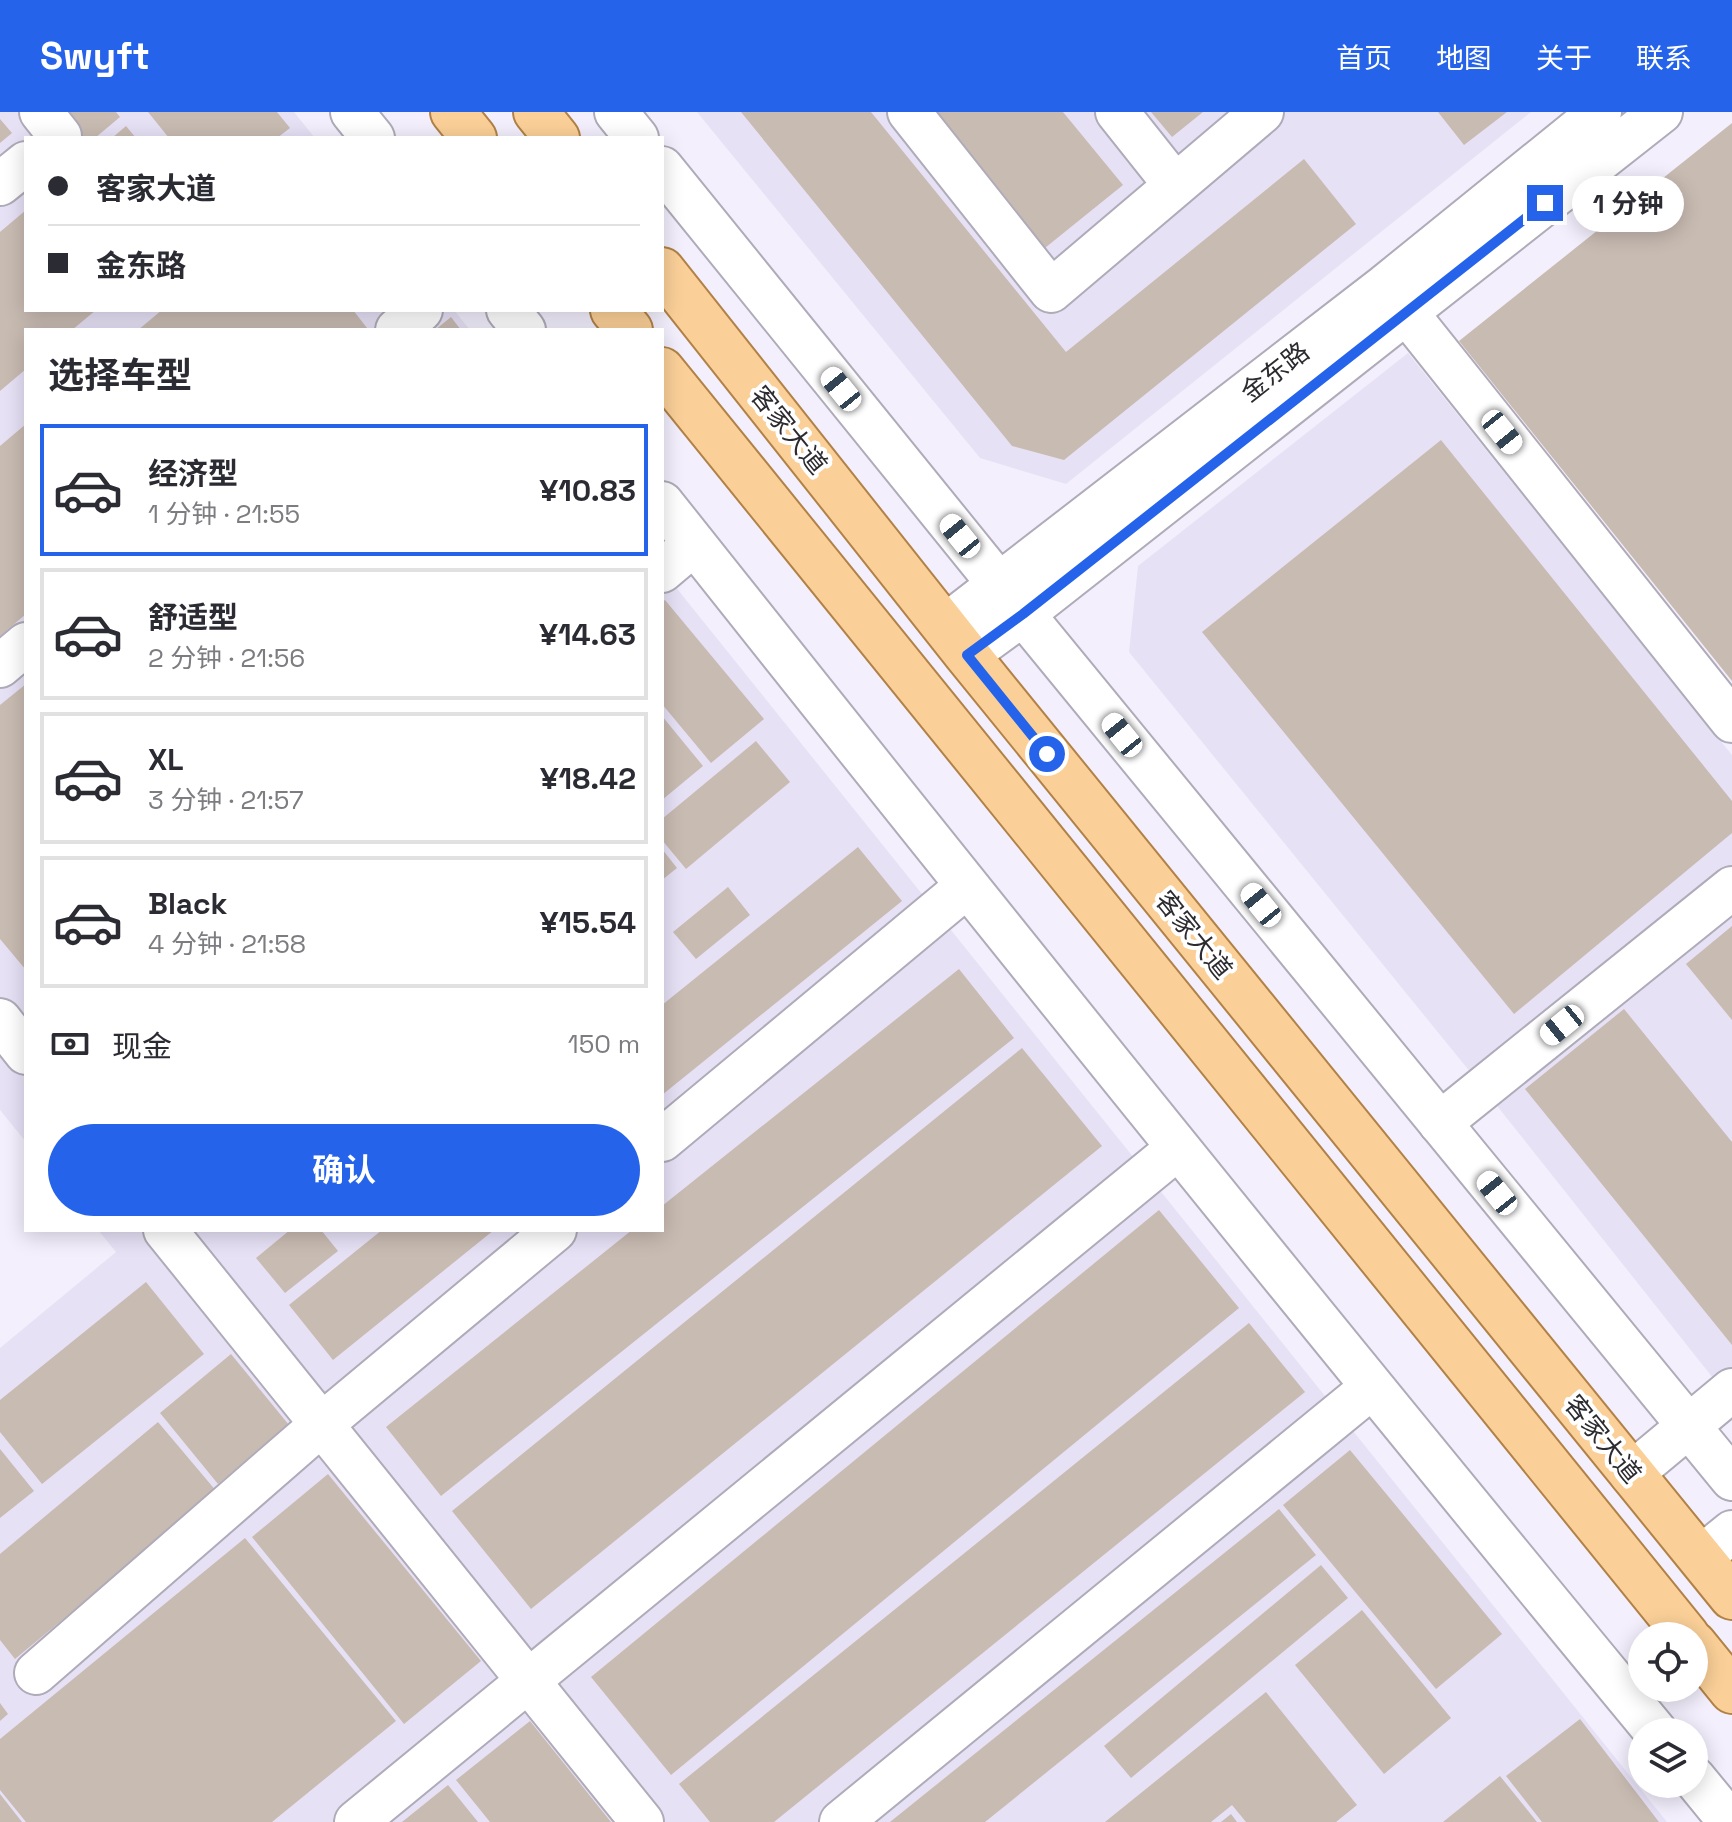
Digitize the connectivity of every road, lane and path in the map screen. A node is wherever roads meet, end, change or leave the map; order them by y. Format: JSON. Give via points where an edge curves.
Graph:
{"nodes":[{"id":1,"x":41,"y":112,"type":"edge"},
{"id":2,"x":352,"y":112,"type":"edge"},
{"id":3,"x":453,"y":112,"type":"edge"},
{"id":4,"x":536,"y":112,"type":"edge"},
{"id":5,"x":616,"y":112,"type":"edge"},
{"id":6,"x":909,"y":112,"type":"edge"},
{"id":7,"x":1117,"y":112,"type":"edge"},
{"id":8,"x":1262,"y":112,"type":"edge"},
{"id":9,"x":1600,"y":112,"type":"edge"},
{"id":10,"x":1661,"y":112,"type":"edge"},
{"id":11,"x":60,"y":136,"type":"edge"},
{"id":12,"x":371,"y":136,"type":"edge"},
{"id":13,"x":472,"y":136,"type":"edge"},
{"id":14,"x":555,"y":136,"type":"edge"},
{"id":15,"x":635,"y":136,"type":"edge"},
{"id":16,"x":24,"y":165,"type":"edge"},
{"id":17,"x":664,"y":170,"type":"edge"},
{"id":18,"x":0,"y":184,"type":"edge"},
{"id":19,"x":1175,"y":185,"type":"junction"},
{"id":20,"x":664,"y":273,"type":"edge"},
{"id":21,"x":419,"y":312,"type":"edge"},
{"id":22,"x":510,"y":312,"type":"edge"},
{"id":23,"x":615,"y":312,"type":"edge"},
{"id":24,"x":1406,"y":312,"type":"junction"},
{"id":25,"x":399,"y":328,"type":"edge"},
{"id":26,"x":522,"y":328,"type":"edge"},
{"id":27,"x":628,"y":328,"type":"edge"},
{"id":28,"x":664,"y":372,"type":"edge"},
{"id":29,"x":664,"y":506,"type":"edge"},
{"id":30,"x":694,"y":544,"type":"junction"},
{"id":31,"x":664,"y":569,"type":"edge"},
{"id":32,"x":1011,"y":599,"type":"junction"},
{"id":33,"x":956,"y":640,"type":"junction"},
{"id":34,"x":24,"y":646,"type":"edge"},
{"id":35,"x":0,"y":666,"type":"edge"},
{"id":36,"x":1732,"y":721,"type":"edge"},
{"id":37,"x":966,"y":887,"type":"junction"},
{"id":38,"x":1732,"y":888,"type":"edge"},
{"id":39,"x":0,"y":1020,"type":"edge"},
{"id":40,"x":24,"y":1050,"type":"edge"},
{"id":41,"x":1440,"y":1123,"type":"junction"},
{"id":42,"x":664,"y":1138,"type":"edge"},
{"id":43,"x":1178,"y":1148,"type":"junction"},
{"id":44,"x":167,"y":1232,"type":"edge"},
{"id":45,"x":553,"y":1232,"type":"edge"},
{"id":46,"x":1371,"y":1388,"type":"junction"},
{"id":47,"x":1732,"y":1390,"type":"edge"},
{"id":48,"x":322,"y":1424,"type":"junction"},
{"id":49,"x":1688,"y":1426,"type":"junction"},
{"id":50,"x":1631,"y":1474,"type":"junction"},
{"id":51,"x":1732,"y":1479,"type":"edge"},
{"id":52,"x":1716,"y":1545,"type":"edge"},
{"id":53,"x":1732,"y":1597,"type":"edge"},
{"id":54,"x":1676,"y":1622,"type":"edge"},
{"id":55,"x":1708,"y":1661,"type":"edge"},
{"id":56,"x":36,"y":1673,"type":"dead end"},
{"id":57,"x":528,"y":1681,"type":"junction"},
{"id":58,"x":1732,"y":1691,"type":"edge"},
{"id":59,"x":1644,"y":1718,"type":"edge"},
{"id":60,"x":1708,"y":1795,"type":"edge"},
{"id":61,"x":356,"y":1822,"type":"edge"},
{"id":62,"x":642,"y":1822,"type":"edge"},
{"id":63,"x":841,"y":1822,"type":"edge"},
{"id":64,"x":1730,"y":1822,"type":"edge"}],
"edges":[{"from":1,"to":11,"type":"street"},
{"from":2,"to":12,"type":"street"},
{"from":3,"to":13,"type":"main road"},
{"from":4,"to":14,"type":"main road"},
{"from":5,"to":15,"type":"street"},
{"from":6,"to":19,"type":"street","via":[[1051,291]]},
{"from":7,"to":19,"type":"street"},
{"from":8,"to":19,"type":"street"},
{"from":9,"to":32,"type":"street","name":"金东路"},
{"from":10,"to":24,"type":"street","name":"金东路"},
{"from":16,"to":18,"type":"street"},
{"from":17,"to":32,"type":"street"},
{"from":20,"to":33,"type":"main road","name":"客家大道"},
{"from":21,"to":25,"type":"street"},
{"from":22,"to":26,"type":"street"},
{"from":23,"to":27,"type":"main road"},
{"from":24,"to":32,"type":"street","name":"金东路"},
{"from":24,"to":36,"type":"street"},
{"from":28,"to":54,"type":"main road"},
{"from":29,"to":30,"type":"street"},
{"from":30,"to":31,"type":"street"},
{"from":30,"to":37,"type":"street"},
{"from":32,"to":33,"type":"street","name":"金东路"},
{"from":32,"to":41,"type":"street"},
{"from":33,"to":50,"type":"main road","name":"客家大道"},
{"from":34,"to":35,"type":"street"},
{"from":37,"to":42,"type":"street"},
{"from":37,"to":43,"type":"street"},
{"from":38,"to":41,"type":"street"},
{"from":39,"to":40,"type":"street"},
{"from":41,"to":49,"type":"street"},
{"from":43,"to":46,"type":"street"},
{"from":43,"to":57,"type":"street"},
{"from":44,"to":48,"type":"street"},
{"from":45,"to":48,"type":"street"},
{"from":46,"to":59,"type":"street"},
{"from":46,"to":63,"type":"street"},
{"from":47,"to":49,"type":"street"},
{"from":48,"to":56,"type":"street"},
{"from":48,"to":57,"type":"street"},
{"from":49,"to":50,"type":"street"},
{"from":49,"to":51,"type":"street"},
{"from":50,"to":52,"type":"main road","name":"客家大道"},
{"from":52,"to":53,"type":"main road","name":"客家大道"},
{"from":55,"to":58,"type":"main road"},
{"from":57,"to":61,"type":"street"},
{"from":57,"to":62,"type":"street"},
{"from":60,"to":64,"type":"street"}]}
